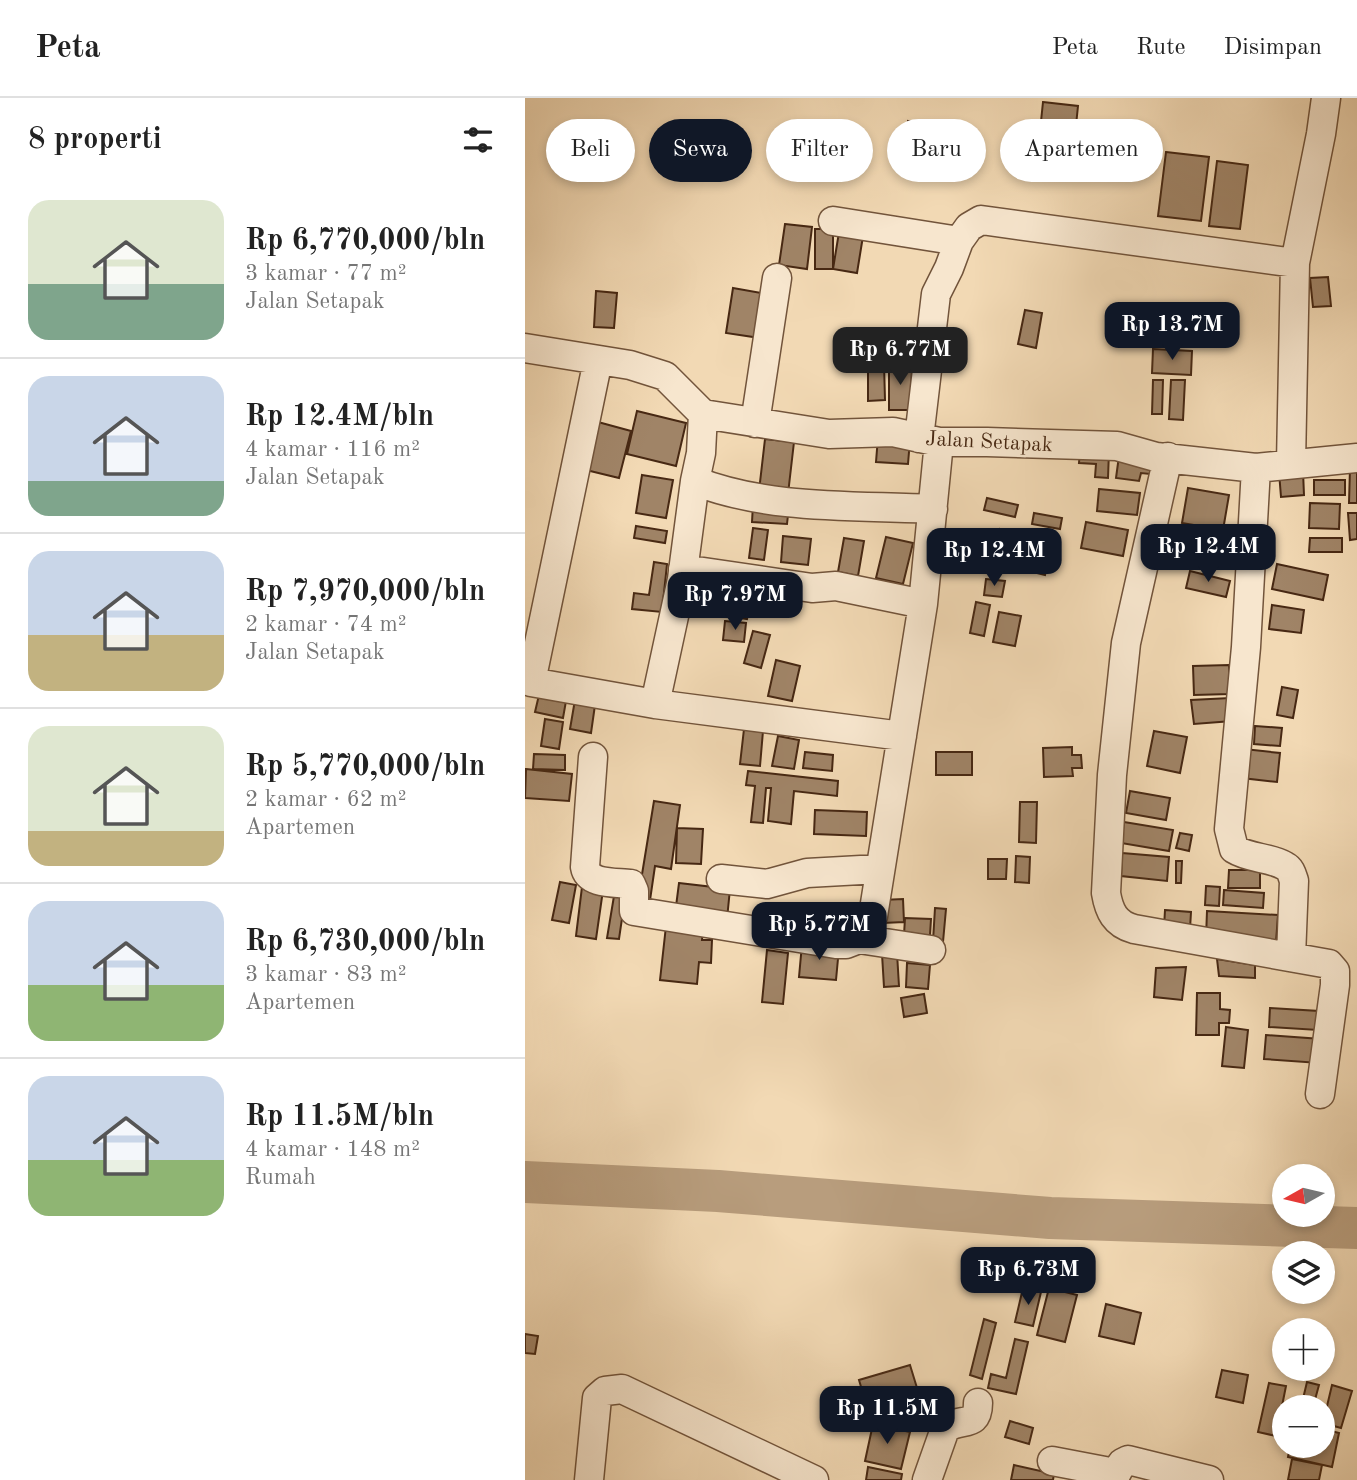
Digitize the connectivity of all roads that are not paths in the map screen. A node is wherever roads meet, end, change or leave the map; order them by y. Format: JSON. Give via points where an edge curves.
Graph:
{"nodes":[{"id":1,"x":1325,"y":98,"type":"edge"},
{"id":2,"x":832,"y":221,"type":"dead end"},
{"id":3,"x":959,"y":241,"type":"junction"},
{"id":4,"x":1295,"y":263,"type":"junction"},
{"id":5,"x":777,"y":278,"type":"dead end"},
{"id":6,"x":525,"y":348,"type":"edge"},
{"id":7,"x":598,"y":360,"type":"junction"},
{"id":8,"x":703,"y":414,"type":"junction"},
{"id":9,"x":755,"y":423,"type":"junction"},
{"id":10,"x":929,"y":440,"type":"junction"},
{"id":11,"x":1168,"y":457,"type":"junction"},
{"id":12,"x":1357,"y":458,"type":"edge"},
{"id":13,"x":1291,"y":463,"type":"junction"},
{"id":14,"x":1256,"y":468,"type":"junction"},
{"id":15,"x":695,"y":481,"type":"junction"},
{"id":16,"x":933,"y":509,"type":"junction"},
{"id":17,"x":684,"y":569,"type":"junction"},
{"id":18,"x":923,"y":604,"type":"junction"},
{"id":19,"x":528,"y":692,"type":"edge"},
{"id":20,"x":655,"y":704,"type":"junction"},
{"id":21,"x":902,"y":736,"type":"junction"},
{"id":22,"x":593,"y":758,"type":"dead end"},
{"id":23,"x":879,"y":869,"type":"junction"},
{"id":24,"x":721,"y":878,"type":"dead end"},
{"id":25,"x":859,"y":939,"type":"junction"},
{"id":26,"x":931,"y":950,"type":"dead end"},
{"id":27,"x":1291,"y":957,"type":"junction"},
{"id":28,"x":1320,"y":1094,"type":"dead end"},
{"id":29,"x":978,"y":1403,"type":"dead end"},
{"id":30,"x":1052,"y":1461,"type":"dead end"},
{"id":31,"x":1114,"y":1477,"type":"edge"},
{"id":32,"x":589,"y":1480,"type":"edge"},
{"id":33,"x":814,"y":1480,"type":"edge"},
{"id":34,"x":927,"y":1480,"type":"edge"},
{"id":35,"x":1209,"y":1480,"type":"edge"}],
"edges":[{"from":1,"to":4,"type":"street"},
{"from":2,"to":3,"type":"street"},
{"from":3,"to":4,"type":"street","via":[[981,220]]},
{"from":3,"to":10,"type":"street","via":[[936,294]]},
{"from":4,"to":13,"type":"street"},
{"from":5,"to":9,"type":"street"},
{"from":6,"to":7,"type":"street"},
{"from":7,"to":8,"type":"street","via":[[665,376]]},
{"from":7,"to":19,"type":"street"},
{"from":8,"to":9,"type":"street","name":"Jalan Setapak"},
{"from":8,"to":15,"type":"street"},
{"from":9,"to":10,"type":"street","name":"Jalan Setapak","via":[[829,434],[893,432]]},
{"from":10,"to":11,"type":"street","name":"Jalan Setapak","via":[[1117,446]]},
{"from":10,"to":16,"type":"street"},
{"from":11,"to":14,"type":"street","name":"Jalan Setapak"},
{"from":11,"to":27,"type":"street","via":[[1126,643],[1112,775],[1109,910],[1119,923],[1133,929]]},
{"from":12,"to":13,"type":"street","name":"Jalan Setapak"},
{"from":13,"to":14,"type":"street","name":"Jalan Setapak"},
{"from":14,"to":27,"type":"street","via":[[1229,829],[1234,849],[1244,856],[1286,866],[1291,872]]},
{"from":15,"to":16,"type":"street","via":[[757,499]]},
{"from":15,"to":17,"type":"street"},
{"from":16,"to":18,"type":"street"},
{"from":17,"to":18,"type":"street","via":[[812,588],[836,586]]},
{"from":17,"to":20,"type":"street"},
{"from":18,"to":21,"type":"street"},
{"from":19,"to":20,"type":"street"},
{"from":20,"to":21,"type":"street"},
{"from":21,"to":23,"type":"street"},
{"from":22,"to":25,"type":"street","via":[[586,874],[592,879],[631,884],[634,911],[836,944]]},
{"from":23,"to":24,"type":"street","via":[[807,873],[767,884]]},
{"from":23,"to":25,"type":"street","via":[[873,916]]},
{"from":25,"to":26,"type":"street"},
{"from":27,"to":28,"type":"street","via":[[1329,964],[1335,971]]},
{"from":29,"to":34,"type":"street","via":[[976,1418],[945,1429]]},
{"from":30,"to":31,"type":"street"},
{"from":31,"to":35,"type":"street","via":[[1128,1460]]},
{"from":32,"to":33,"type":"street","via":[[597,1398],[605,1391],[622,1390]]}]}
